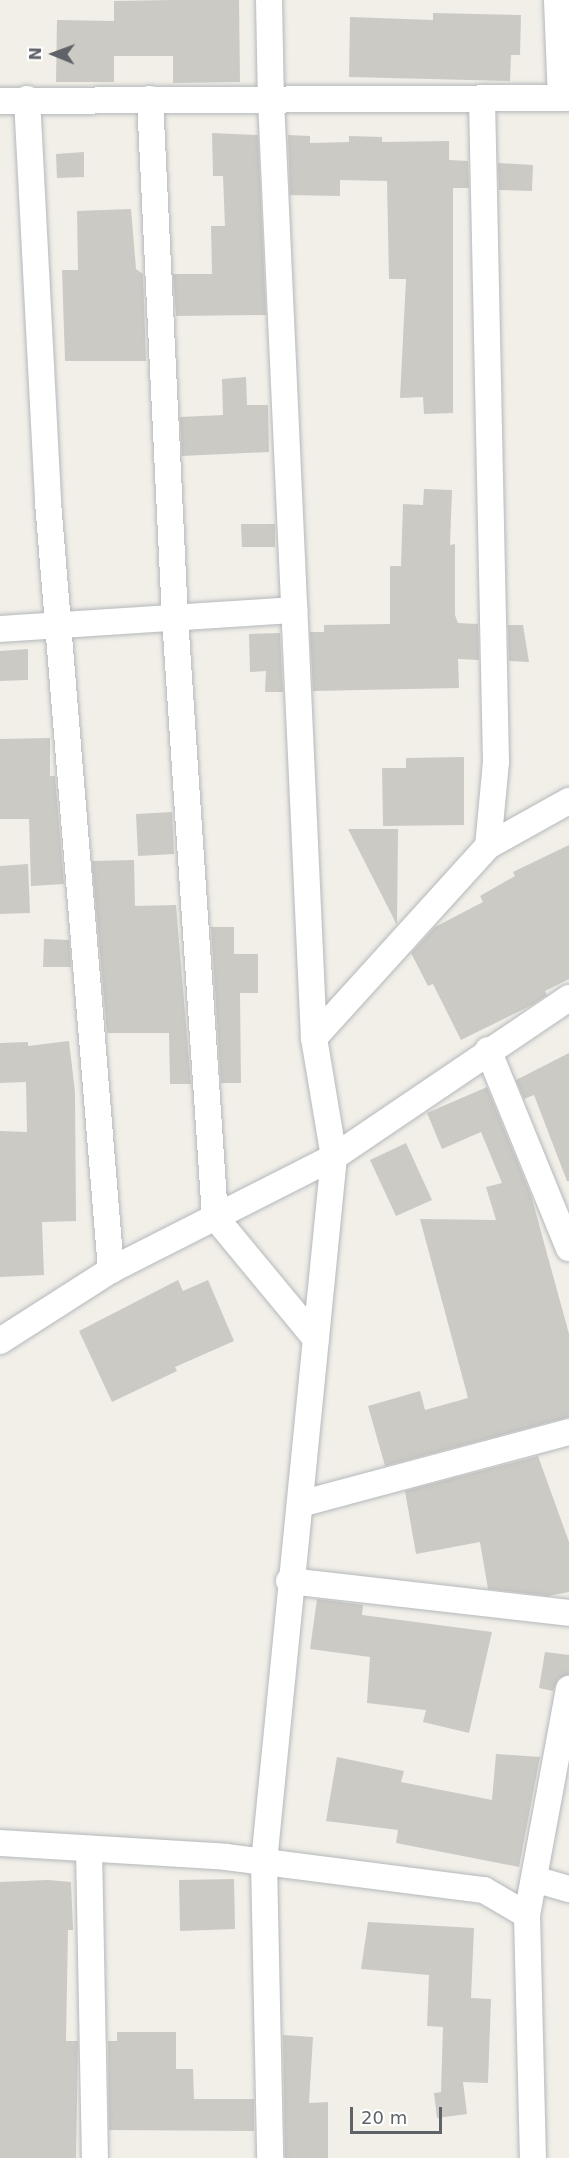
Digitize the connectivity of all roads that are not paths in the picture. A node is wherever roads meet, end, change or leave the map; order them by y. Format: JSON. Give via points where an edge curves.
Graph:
{"nodes":[{"id":1,"x":270,"y":0,"type":"edge"},
{"id":2,"x":557,"y":0,"type":"edge"},
{"id":3,"x":565,"y":98,"type":"edge"},
{"id":4,"x":27,"y":99,"type":"junction"},
{"id":5,"x":150,"y":99,"type":"junction"},
{"id":6,"x":482,"y":99,"type":"junction"},
{"id":7,"x":271,"y":100,"type":"junction"},
{"id":8,"x":0,"y":101,"type":"edge"},
{"id":9,"x":294,"y":610,"type":"junction"},
{"id":10,"x":175,"y":618,"type":"junction"},
{"id":11,"x":58,"y":626,"type":"junction"},
{"id":12,"x":0,"y":629,"type":"edge"},
{"id":13,"x":569,"y":801,"type":"edge"},
{"id":14,"x":488,"y":846,"type":"junction"},
{"id":15,"x":569,"y":998,"type":"edge"},
{"id":16,"x":314,"y":1038,"type":"junction"},
{"id":17,"x":488,"y":1050,"type":"junction"},
{"id":18,"x":334,"y":1156,"type":"junction"},
{"id":19,"x":215,"y":1217,"type":"junction"},
{"id":20,"x":569,"y":1248,"type":"edge"},
{"id":21,"x":111,"y":1270,"type":"junction"},
{"id":22,"x":316,"y":1339,"type":"junction"},
{"id":23,"x":0,"y":1341,"type":"edge"},
{"id":24,"x":569,"y":1432,"type":"edge"},
{"id":25,"x":300,"y":1504,"type":"junction"},
{"id":26,"x":289,"y":1581,"type":"junction"},
{"id":27,"x":569,"y":1613,"type":"edge"},
{"id":28,"x":569,"y":1689,"type":"edge"},
{"id":29,"x":562,"y":1761,"type":"edge"},
{"id":30,"x":0,"y":1843,"type":"edge"},
{"id":31,"x":89,"y":1849,"type":"junction"},
{"id":32,"x":264,"y":1862,"type":"junction"},
{"id":33,"x":534,"y":1880,"type":"junction"},
{"id":34,"x":569,"y":1889,"type":"edge"},
{"id":35,"x":527,"y":1915,"type":"junction"},
{"id":36,"x":95,"y":2158,"type":"edge"},
{"id":37,"x":270,"y":2158,"type":"edge"},
{"id":38,"x":533,"y":2158,"type":"edge"}],
"edges":[{"from":1,"to":7,"type":"street"},
{"from":2,"to":3,"type":"street"},
{"from":3,"to":6,"type":"street"},
{"from":4,"to":5,"type":"street"},
{"from":4,"to":8,"type":"street"},
{"from":4,"to":11,"type":"street"},
{"from":5,"to":7,"type":"street"},
{"from":5,"to":10,"type":"street"},
{"from":6,"to":7,"type":"street"},
{"from":6,"to":14,"type":"street","via":[[496,762]]},
{"from":7,"to":9,"type":"street"},
{"from":9,"to":10,"type":"street"},
{"from":9,"to":16,"type":"street"},
{"from":10,"to":11,"type":"street"},
{"from":10,"to":19,"type":"street"},
{"from":11,"to":12,"type":"street"},
{"from":11,"to":21,"type":"street"},
{"from":13,"to":14,"type":"street"},
{"from":14,"to":16,"type":"street"},
{"from":15,"to":17,"type":"street"},
{"from":16,"to":18,"type":"street"},
{"from":17,"to":18,"type":"street"},
{"from":17,"to":20,"type":"street"},
{"from":18,"to":19,"type":"street"},
{"from":18,"to":22,"type":"street"},
{"from":19,"to":21,"type":"street"},
{"from":19,"to":22,"type":"street"},
{"from":21,"to":23,"type":"street"},
{"from":22,"to":25,"type":"street"},
{"from":24,"to":25,"type":"street"},
{"from":25,"to":26,"type":"street"},
{"from":26,"to":27,"type":"street"},
{"from":26,"to":32,"type":"street"},
{"from":28,"to":29,"type":"street"},
{"from":29,"to":33,"type":"street"},
{"from":30,"to":31,"type":"street"},
{"from":31,"to":32,"type":"street"},
{"from":31,"to":36,"type":"street"},
{"from":32,"to":35,"type":"street","via":[[484,1890]]},
{"from":32,"to":37,"type":"street"},
{"from":33,"to":34,"type":"street"},
{"from":33,"to":35,"type":"street"},
{"from":35,"to":38,"type":"street"}]}
